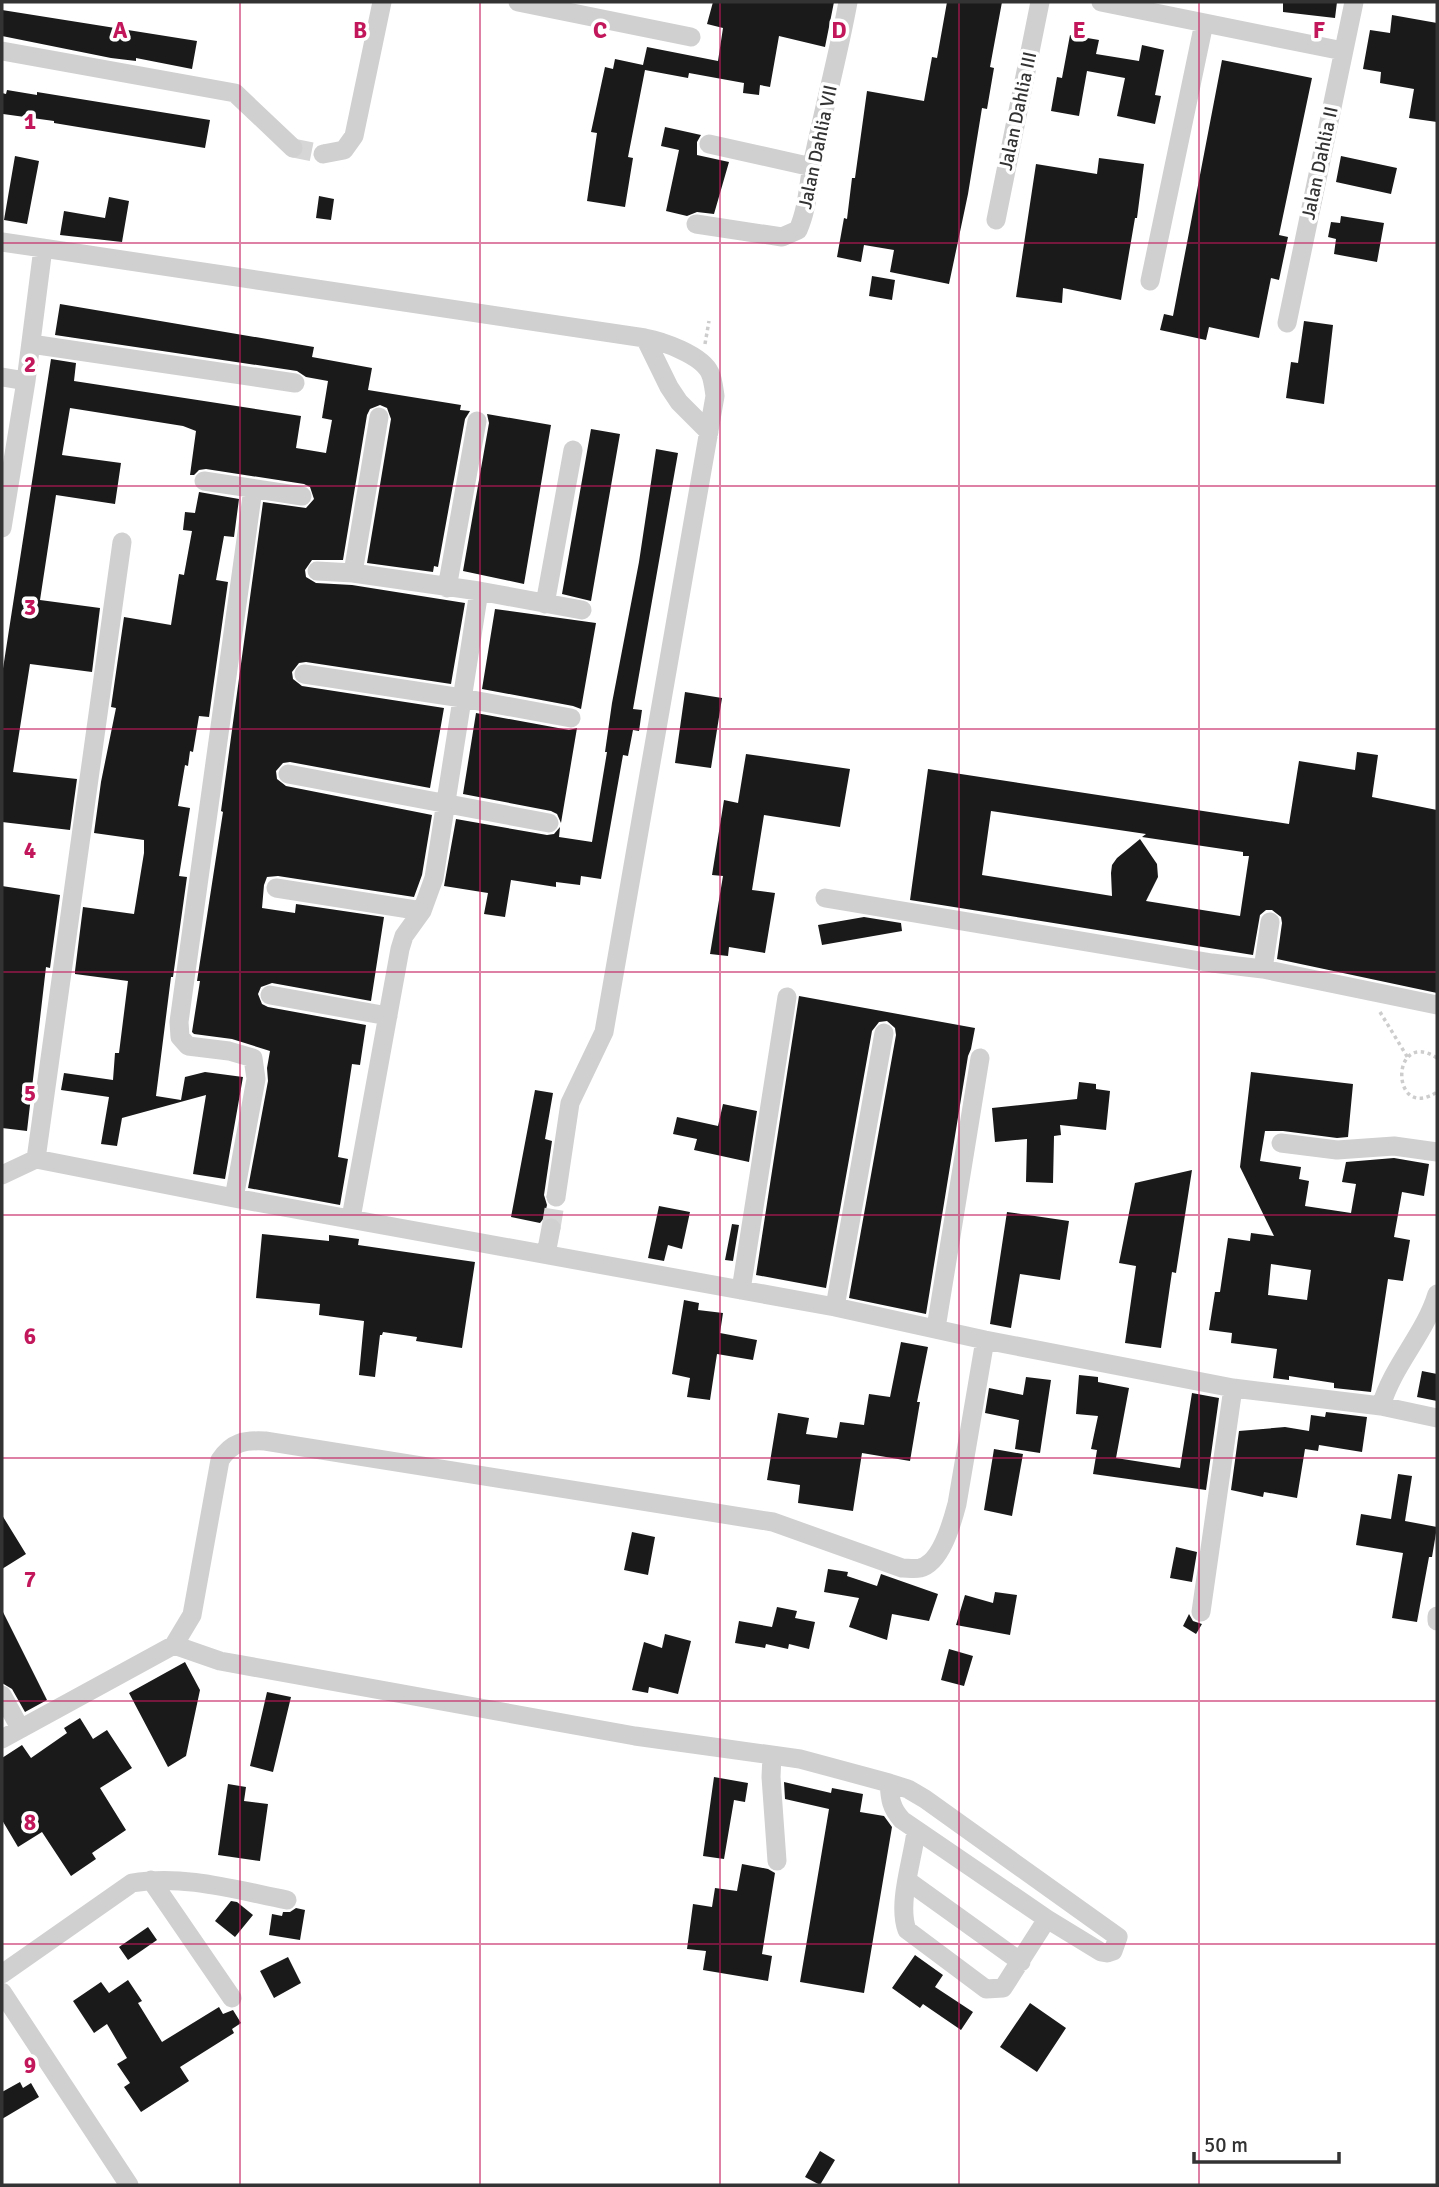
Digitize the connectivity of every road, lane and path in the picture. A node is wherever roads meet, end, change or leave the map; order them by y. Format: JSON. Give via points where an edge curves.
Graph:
{"nodes":[{"id":1,"x":382,"y":2,"type":"edge"},
{"id":2,"x":517,"y":2,"type":"edge"},
{"id":3,"x":848,"y":2,"type":"edge"},
{"id":4,"x":1040,"y":2,"type":"edge"},
{"id":5,"x":1101,"y":2,"type":"edge"},
{"id":6,"x":1353,"y":2,"type":"edge"},
{"id":7,"x":1204,"y":23,"type":"junction"},
{"id":8,"x":691,"y":37,"type":"dead end"},
{"id":9,"x":2,"y":51,"type":"edge"},
{"id":10,"x":1343,"y":51,"type":"junction"},
{"id":11,"x":709,"y":144,"type":"dead end"},
{"id":12,"x":293,"y":148,"type":"tunnel mouth"},
{"id":13,"x":323,"y":154,"type":"tunnel mouth"},
{"id":14,"x":812,"y":167,"type":"junction"},
{"id":15,"x":996,"y":220,"type":"dead end"},
{"id":16,"x":696,"y":224,"type":"dead end"},
{"id":17,"x":2,"y":242,"type":"edge"},
{"id":18,"x":43,"y":248,"type":"junction"},
{"id":19,"x":1150,"y":281,"type":"dead end"},
{"id":20,"x":1287,"y":323,"type":"dead end"},
{"id":21,"x":645,"y":338,"type":"junction"},
{"id":22,"x":31,"y":344,"type":"junction"},
{"id":23,"x":2,"y":377,"type":"edge"},
{"id":24,"x":26,"y":381,"type":"junction"},
{"id":25,"x":295,"y":383,"type":"dead end"},
{"id":26,"x":379,"y":417,"type":"dead end"},
{"id":27,"x":477,"y":421,"type":"dead end"},
{"id":28,"x":709,"y":432,"type":"junction"},
{"id":29,"x":573,"y":450,"type":"dead end"},
{"id":30,"x":204,"y":481,"type":"dead end"},
{"id":31,"x":253,"y":489,"type":"junction"},
{"id":32,"x":302,"y":496,"type":"dead end"},
{"id":33,"x":2,"y":528,"type":"edge"},
{"id":34,"x":122,"y":542,"type":"dead end"},
{"id":35,"x":317,"y":571,"type":"dead end"},
{"id":36,"x":353,"y":573,"type":"junction"},
{"id":37,"x":447,"y":588,"type":"junction"},
{"id":38,"x":479,"y":591,"type":"junction"},
{"id":39,"x":545,"y":604,"type":"junction"},
{"id":40,"x":582,"y":610,"type":"dead end"},
{"id":41,"x":304,"y":674,"type":"dead end"},
{"id":42,"x":462,"y":698,"type":"junction"},
{"id":43,"x":571,"y":718,"type":"dead end"},
{"id":44,"x":288,"y":774,"type":"dead end"},
{"id":45,"x":446,"y":804,"type":"junction"},
{"id":46,"x":549,"y":823,"type":"dead end"},
{"id":47,"x":276,"y":888,"type":"dead end"},
{"id":48,"x":825,"y":898,"type":"dead end"},
{"id":49,"x":422,"y":911,"type":"junction"},
{"id":50,"x":1270,"y":922,"type":"dead end"},
{"id":51,"x":1263,"y":969,"type":"junction"},
{"id":52,"x":1366,"y":989,"type":"junction"},
{"id":53,"x":270,"y":995,"type":"dead end"},
{"id":54,"x":787,"y":997,"type":"dead end"},
{"id":55,"x":1437,"y":1004,"type":"edge"},
{"id":56,"x":388,"y":1016,"type":"junction"},
{"id":57,"x":884,"y":1033,"type":"dead end"},
{"id":58,"x":980,"y":1058,"type":"dead end"},
{"id":59,"x":1408,"y":1058,"type":"junction"},
{"id":60,"x":1437,"y":1058,"type":"edge"},
{"id":61,"x":1437,"y":1095,"type":"edge"},
{"id":62,"x":1281,"y":1143,"type":"dead end"},
{"id":63,"x":1437,"y":1152,"type":"edge"},
{"id":64,"x":36,"y":1159,"type":"junction"},
{"id":65,"x":2,"y":1175,"type":"edge"},
{"id":66,"x":556,"y":1197,"type":"tunnel mouth"},
{"id":67,"x":234,"y":1198,"type":"junction"},
{"id":68,"x":351,"y":1218,"type":"junction"},
{"id":69,"x":551,"y":1228,"type":"tunnel mouth"},
{"id":70,"x":546,"y":1254,"type":"junction"},
{"id":71,"x":741,"y":1290,"type":"junction"},
{"id":72,"x":1437,"y":1294,"type":"edge"},
{"id":73,"x":835,"y":1307,"type":"junction"},
{"id":74,"x":936,"y":1328,"type":"junction"},
{"id":75,"x":985,"y":1340,"type":"junction"},
{"id":76,"x":1233,"y":1388,"type":"junction"},
{"id":77,"x":1381,"y":1406,"type":"junction"},
{"id":78,"x":1437,"y":1419,"type":"edge"},
{"id":79,"x":1201,"y":1612,"type":"dead end"},
{"id":80,"x":174,"y":1646,"type":"junction"},
{"id":81,"x":2,"y":1695,"type":"edge"},
{"id":82,"x":20,"y":1728,"type":"junction"},
{"id":83,"x":2,"y":1739,"type":"edge"},
{"id":84,"x":772,"y":1755,"type":"junction"},
{"id":85,"x":889,"y":1783,"type":"junction"},
{"id":86,"x":916,"y":1831,"type":"junction"},
{"id":87,"x":777,"y":1861,"type":"dead end"},
{"id":88,"x":151,"y":1880,"type":"junction"},
{"id":89,"x":908,"y":1881,"type":"junction"},
{"id":90,"x":287,"y":1900,"type":"dead end"},
{"id":91,"x":1047,"y":1919,"type":"junction"},
{"id":92,"x":1021,"y":1962,"type":"junction"},
{"id":93,"x":2,"y":1975,"type":"edge"},
{"id":94,"x":2,"y":1992,"type":"edge"},
{"id":95,"x":232,"y":1998,"type":"dead end"},
{"id":96,"x":129,"y":2185,"type":"edge"}],
"edges":[{"from":1,"to":13,"type":"street","via":[[354,136],[344,150]]},
{"from":2,"to":8,"type":"street"},
{"from":3,"to":14,"type":"street","name":"Jalan Dahlia VII"},
{"from":4,"to":15,"type":"street","name":"Jalan Dahlia III"},
{"from":5,"to":7,"type":"street"},
{"from":6,"to":10,"type":"street","name":"Jalan Dahlia II"},
{"from":7,"to":10,"type":"street"},
{"from":7,"to":19,"type":"street"},
{"from":9,"to":12,"type":"street","via":[[235,93]]},
{"from":10,"to":20,"type":"street","name":"Jalan Dahlia II"},
{"from":11,"to":14,"type":"street"},
{"from":14,"to":16,"type":"street","name":"Jalan Dahlia VII","via":[[802,221],[790,234],[782,237]]},
{"from":17,"to":18,"type":"street"},
{"from":18,"to":21,"type":"street"},
{"from":18,"to":22,"type":"street"},
{"from":21,"to":28,"type":"street","via":[[668,387]]},
{"from":21,"to":28,"type":"street","via":[[664,342],[710,372],[715,396]]},
{"from":22,"to":24,"type":"street"},
{"from":22,"to":25,"type":"street"},
{"from":23,"to":24,"type":"street"},
{"from":24,"to":33,"type":"street"},
{"from":26,"to":36,"type":"street"},
{"from":27,"to":37,"type":"street"},
{"from":28,"to":66,"type":"street","via":[[604,1032],[570,1103]]},
{"from":29,"to":39,"type":"street"},
{"from":30,"to":31,"type":"street"},
{"from":31,"to":32,"type":"street"},
{"from":31,"to":67,"type":"street","via":[[179,1022],[180,1037],[188,1046],[253,1058],[256,1079]]},
{"from":34,"to":64,"type":"street"},
{"from":35,"to":36,"type":"street"},
{"from":36,"to":37,"type":"street"},
{"from":37,"to":38,"type":"street"},
{"from":38,"to":39,"type":"street"},
{"from":38,"to":42,"type":"street"},
{"from":39,"to":40,"type":"street"},
{"from":41,"to":42,"type":"street"},
{"from":42,"to":43,"type":"street"},
{"from":42,"to":45,"type":"street"},
{"from":44,"to":45,"type":"street"},
{"from":45,"to":46,"type":"street"},
{"from":45,"to":49,"type":"street","via":[[434,878]]},
{"from":47,"to":49,"type":"street"},
{"from":48,"to":51,"type":"street"},
{"from":49,"to":56,"type":"street","via":[[404,936]]},
{"from":50,"to":51,"type":"street"},
{"from":51,"to":52,"type":"street"},
{"from":52,"to":55,"type":"street"},
{"from":52,"to":59,"type":"path"},
{"from":53,"to":56,"type":"street"},
{"from":54,"to":71,"type":"street"},
{"from":56,"to":68,"type":"street"},
{"from":57,"to":73,"type":"street"},
{"from":58,"to":74,"type":"street"},
{"from":59,"to":60,"type":"path","via":[[1422,1052]]},
{"from":59,"to":61,"type":"path","via":[[1401,1070],[1402,1086],[1413,1096]]},
{"from":62,"to":63,"type":"street","via":[[1337,1150],[1394,1146]]},
{"from":64,"to":65,"type":"street"},
{"from":64,"to":67,"type":"street"},
{"from":67,"to":68,"type":"street"},
{"from":68,"to":70,"type":"street"},
{"from":69,"to":70,"type":"street"},
{"from":70,"to":71,"type":"street"},
{"from":71,"to":73,"type":"street"},
{"from":72,"to":77,"type":"street","via":[[1432,1312],[1403,1358]]},
{"from":73,"to":74,"type":"street"},
{"from":74,"to":75,"type":"street"},
{"from":75,"to":76,"type":"street"},
{"from":75,"to":80,"type":"street","via":[[950,1530],[934,1559],[921,1567],[902,1568],[773,1522],[244,1440],[228,1448],[220,1460],[192,1615]]},
{"from":76,"to":77,"type":"street"},
{"from":76,"to":79,"type":"street"},
{"from":77,"to":78,"type":"street"},
{"from":80,"to":82,"type":"street"},
{"from":80,"to":84,"type":"street","via":[[220,1661],[635,1736]]},
{"from":81,"to":82,"type":"street"},
{"from":82,"to":83,"type":"street"},
{"from":84,"to":85,"type":"street"},
{"from":84,"to":87,"type":"street"},
{"from":85,"to":86,"type":"street","via":[[893,1810]]},
{"from":85,"to":91,"type":"street","via":[[925,1799],[1118,1937],[1113,1951],[1101,1952]]},
{"from":86,"to":89,"type":"street"},
{"from":86,"to":91,"type":"street"},
{"from":88,"to":90,"type":"street","via":[[195,1882]]},
{"from":88,"to":93,"type":"street","via":[[132,1883]]},
{"from":88,"to":95,"type":"street"},
{"from":89,"to":92,"type":"street"},
{"from":89,"to":92,"type":"street","via":[[906,1930],[965,1974],[986,1989],[1003,1988]]},
{"from":91,"to":92,"type":"street"},
{"from":94,"to":96,"type":"street"}]}
